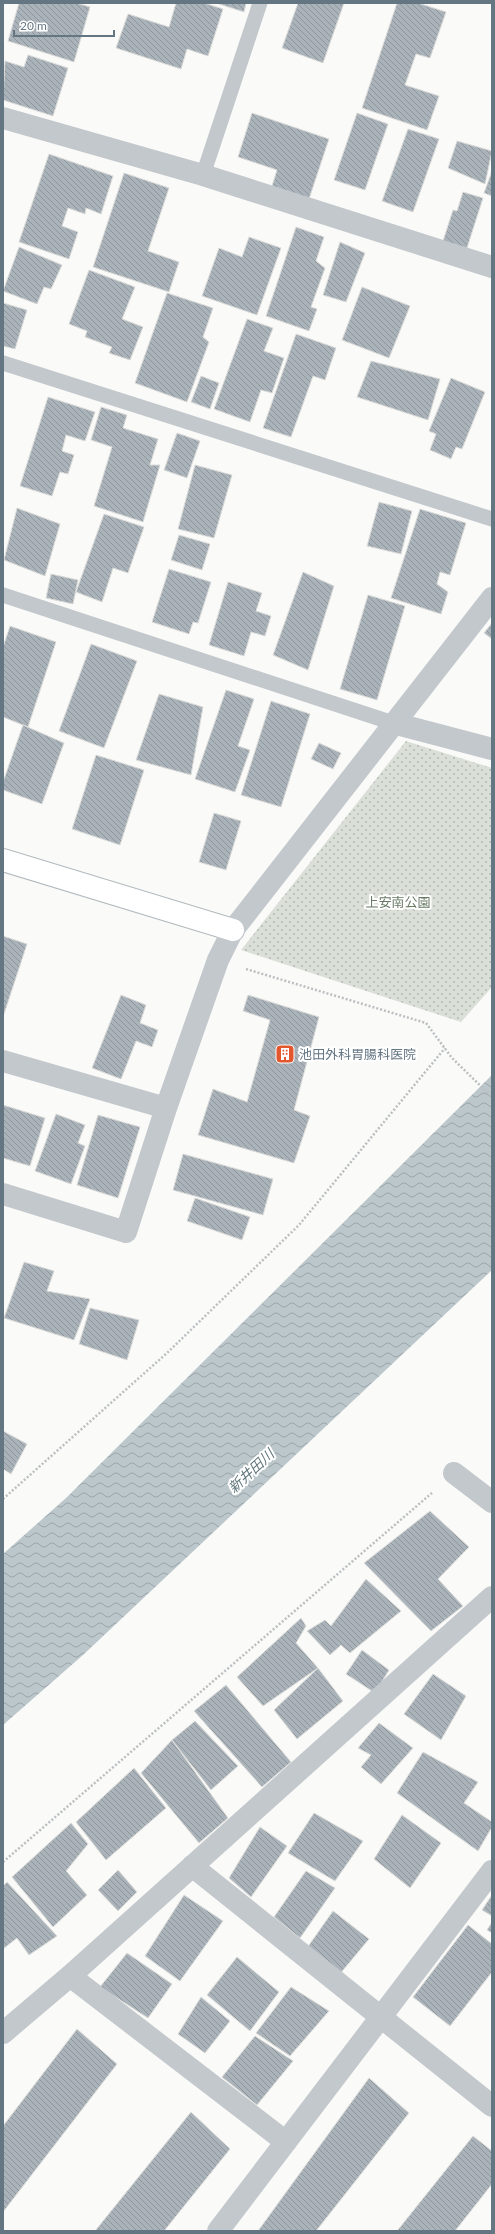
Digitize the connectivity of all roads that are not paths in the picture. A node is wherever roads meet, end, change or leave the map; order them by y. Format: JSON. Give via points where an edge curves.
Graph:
{"nodes":[{"id":1,"x":260,"y":3,"type":"edge"},
{"id":2,"x":3,"y":118,"type":"edge"},
{"id":3,"x":203,"y":175,"type":"junction"},
{"id":4,"x":492,"y":267,"type":"edge"},
{"id":5,"x":3,"y":363,"type":"edge"},
{"id":6,"x":492,"y":519,"type":"edge"},
{"id":7,"x":3,"y":595,"type":"edge"},
{"id":8,"x":492,"y":598,"type":"edge"},
{"id":9,"x":393,"y":723,"type":"junction"},
{"id":10,"x":492,"y":749,"type":"edge"},
{"id":11,"x":3,"y":860,"type":"edge"},
{"id":12,"x":232,"y":930,"type":"junction"},
{"id":13,"x":3,"y":1060,"type":"edge"},
{"id":14,"x":166,"y":1108,"type":"junction"},
{"id":15,"x":3,"y":1194,"type":"edge"},
{"id":16,"x":454,"y":1473,"type":"road end"},
{"id":17,"x":492,"y":1502,"type":"edge"},
{"id":18,"x":492,"y":1597,"type":"edge"},
{"id":19,"x":192,"y":1866,"type":"junction"},
{"id":20,"x":492,"y":1872,"type":"edge"},
{"id":21,"x":70,"y":1976,"type":"junction"},
{"id":22,"x":382,"y":2016,"type":"junction"},
{"id":23,"x":3,"y":2033,"type":"edge"},
{"id":24,"x":492,"y":2106,"type":"edge"},
{"id":25,"x":286,"y":2142,"type":"junction"},
{"id":26,"x":218,"y":2231,"type":"edge"}],
"edges":[{"from":1,"to":3,"type":"lane"},
{"from":2,"to":3,"type":"street"},
{"from":3,"to":4,"type":"street"},
{"from":5,"to":6,"type":"lane"},
{"from":7,"to":9,"type":"lane"},
{"from":8,"to":9,"type":"street"},
{"from":9,"to":10,"type":"street"},
{"from":9,"to":12,"type":"street"},
{"from":11,"to":12,"type":"street"},
{"from":12,"to":14,"type":"street","via":[[218,960]]},
{"from":13,"to":14,"type":"street"},
{"from":14,"to":15,"type":"street","via":[[126,1232]]},
{"from":16,"to":17,"type":"street"},
{"from":18,"to":19,"type":"street"},
{"from":19,"to":21,"type":"street"},
{"from":19,"to":22,"type":"street"},
{"from":20,"to":22,"type":"street"},
{"from":21,"to":23,"type":"street"},
{"from":21,"to":25,"type":"street"},
{"from":22,"to":24,"type":"street"},
{"from":22,"to":25,"type":"street"},
{"from":25,"to":26,"type":"street"}]}
